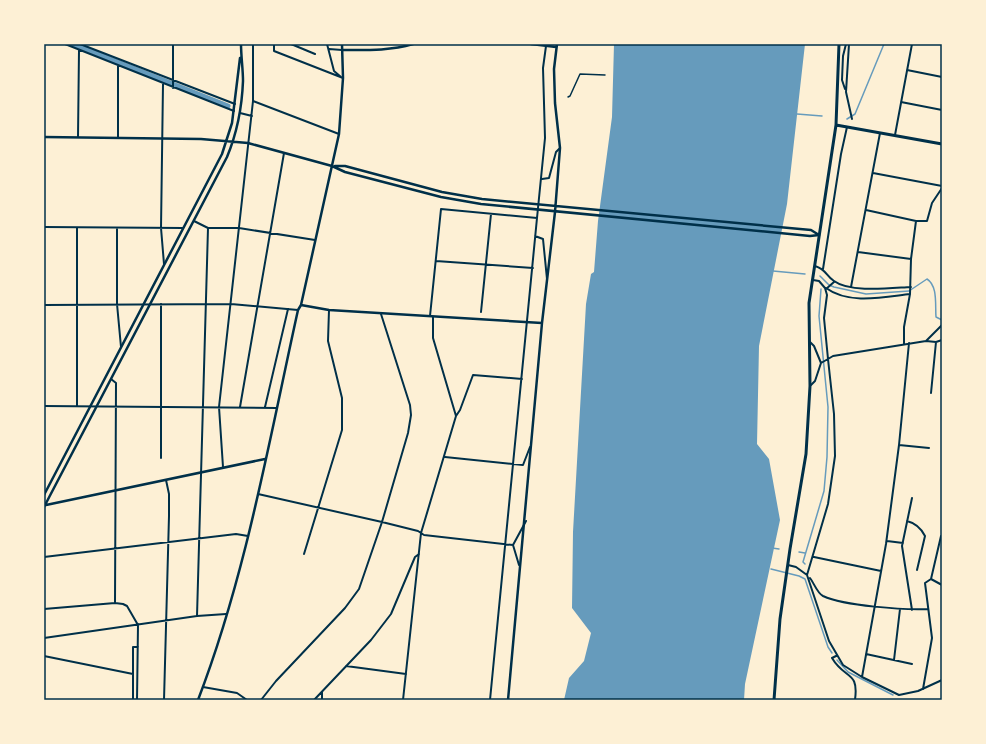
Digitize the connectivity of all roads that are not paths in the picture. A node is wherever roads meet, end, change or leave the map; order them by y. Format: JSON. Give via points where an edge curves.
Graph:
{"nodes":[{"id":1,"x":65,"y":44,"type":"edge"},
{"id":2,"x":80,"y":44,"type":"edge"},
{"id":3,"x":173,"y":44,"type":"edge"},
{"id":4,"x":241,"y":44,"type":"edge"},
{"id":5,"x":253,"y":44,"type":"edge"},
{"id":6,"x":274,"y":44,"type":"edge"},
{"id":7,"x":291,"y":44,"type":"edge"},
{"id":8,"x":327,"y":44,"type":"edge"},
{"id":9,"x":342,"y":44,"type":"edge"},
{"id":10,"x":412,"y":44,"type":"edge"},
{"id":11,"x":531,"y":44,"type":"edge"},
{"id":12,"x":839,"y":44,"type":"edge"},
{"id":13,"x":846,"y":44,"type":"edge"},
{"id":14,"x":849,"y":44,"type":"edge"},
{"id":15,"x":912,"y":44,"type":"edge"},
{"id":16,"x":556,"y":45,"type":"edge"},
{"id":17,"x":86,"y":46,"type":"edge"},
{"id":18,"x":546,"y":46,"type":"junction"},
{"id":19,"x":329,"y":49,"type":"junction"},
{"id":20,"x":79,"y":50,"type":"junction"},
{"id":21,"x":241,"y":50,"type":"junction"},
{"id":22,"x":342,"y":50,"type":"junction"},
{"id":23,"x":87,"y":52,"type":"junction"},
{"id":24,"x":315,"y":54,"type":"dead end"},
{"id":25,"x":838,"y":56,"type":"junction"},
{"id":26,"x":843,"y":56,"type":"junction"},
{"id":27,"x":118,"y":66,"type":"junction"},
{"id":28,"x":907,"y":70,"type":"junction"},
{"id":29,"x":605,"y":75,"type":"dead end"},
{"id":30,"x":942,"y":76,"type":"edge"},
{"id":31,"x":343,"y":78,"type":"junction"},
{"id":32,"x":163,"y":84,"type":"junction"},
{"id":33,"x":173,"y":84,"type":"junction"},
{"id":34,"x":846,"y":92,"type":"junction"},
{"id":35,"x":568,"y":97,"type":"dead end"},
{"id":36,"x":253,"y":101,"type":"junction"},
{"id":37,"x":901,"y":102,"type":"junction"},
{"id":38,"x":235,"y":104,"type":"junction"},
{"id":39,"x":942,"y":110,"type":"edge"},
{"id":40,"x":234,"y":111,"type":"junction"},
{"id":41,"x":240,"y":113,"type":"junction"},
{"id":42,"x":252,"y":116,"type":"junction"},
{"id":43,"x":852,"y":119,"type":"dead end"},
{"id":44,"x":836,"y":125,"type":"junction"},
{"id":45,"x":847,"y":127,"type":"junction"},
{"id":46,"x":880,"y":133,"type":"junction"},
{"id":47,"x":339,"y":134,"type":"junction"},
{"id":48,"x":895,"y":135,"type":"junction"},
{"id":49,"x":44,"y":137,"type":"edge"},
{"id":50,"x":78,"y":138,"type":"junction"},
{"id":51,"x":118,"y":138,"type":"junction"},
{"id":52,"x":161,"y":138,"type":"junction"},
{"id":53,"x":227,"y":142,"type":"junction"},
{"id":54,"x":233,"y":142,"type":"junction"},
{"id":55,"x":248,"y":143,"type":"junction"},
{"id":56,"x":942,"y":144,"type":"edge"},
{"id":57,"x":560,"y":148,"type":"junction"},
{"id":58,"x":284,"y":153,"type":"junction"},
{"id":59,"x":332,"y":166,"type":"junction"},
{"id":60,"x":873,"y":173,"type":"junction"},
{"id":61,"x":542,"y":179,"type":"junction"},
{"id":62,"x":942,"y":187,"type":"edge"},
{"id":63,"x":554,"y":206,"type":"junction"},
{"id":64,"x":866,"y":210,"type":"junction"},
{"id":65,"x":554,"y":212,"type":"junction"},
{"id":66,"x":491,"y":214,"type":"junction"},
{"id":67,"x":537,"y":218,"type":"junction"},
{"id":68,"x":916,"y":220,"type":"junction"},
{"id":69,"x":194,"y":221,"type":"junction"},
{"id":70,"x":44,"y":227,"type":"edge"},
{"id":71,"x":117,"y":227,"type":"junction"},
{"id":72,"x":77,"y":228,"type":"junction"},
{"id":73,"x":161,"y":228,"type":"junction"},
{"id":74,"x":183,"y":228,"type":"junction"},
{"id":75,"x":208,"y":228,"type":"junction"},
{"id":76,"x":239,"y":228,"type":"junction"},
{"id":77,"x":270,"y":233,"type":"junction"},
{"id":78,"x":820,"y":235,"type":"junction"},
{"id":79,"x":535,"y":236,"type":"junction"},
{"id":80,"x":315,"y":240,"type":"junction"},
{"id":81,"x":858,"y":252,"type":"junction"},
{"id":82,"x":912,"y":259,"type":"junction"},
{"id":83,"x":436,"y":261,"type":"junction"},
{"id":84,"x":164,"y":265,"type":"junction"},
{"id":85,"x":486,"y":265,"type":"junction"},
{"id":86,"x":814,"y":266,"type":"junction"},
{"id":87,"x":533,"y":268,"type":"junction"},
{"id":88,"x":823,"y":269,"type":"junction"},
{"id":89,"x":812,"y":280,"type":"junction"},
{"id":90,"x":833,"y":282,"type":"junction"},
{"id":91,"x":548,"y":285,"type":"junction"},
{"id":92,"x":851,"y":287,"type":"junction"},
{"id":93,"x":910,"y":287,"type":"junction"},
{"id":94,"x":826,"y":288,"type":"junction"},
{"id":95,"x":910,"y":293,"type":"junction"},
{"id":96,"x":77,"y":304,"type":"junction"},
{"id":97,"x":117,"y":304,"type":"junction"},
{"id":98,"x":150,"y":304,"type":"junction"},
{"id":99,"x":161,"y":304,"type":"junction"},
{"id":100,"x":206,"y":304,"type":"junction"},
{"id":101,"x":231,"y":304,"type":"junction"},
{"id":102,"x":301,"y":304,"type":"junction"},
{"id":103,"x":44,"y":305,"type":"edge"},
{"id":104,"x":143,"y":305,"type":"junction"},
{"id":105,"x":258,"y":306,"type":"junction"},
{"id":106,"x":288,"y":309,"type":"junction"},
{"id":107,"x":298,"y":310,"type":"junction"},
{"id":108,"x":329,"y":310,"type":"junction"},
{"id":109,"x":481,"y":312,"type":"dead end"},
{"id":110,"x":381,"y":314,"type":"junction"},
{"id":111,"x":431,"y":317,"type":"junction"},
{"id":112,"x":528,"y":323,"type":"junction"},
{"id":113,"x":542,"y":324,"type":"junction"},
{"id":114,"x":942,"y":325,"type":"edge"},
{"id":115,"x":942,"y":340,"type":"edge"},
{"id":116,"x":926,"y":341,"type":"junction"},
{"id":117,"x":810,"y":342,"type":"junction"},
{"id":118,"x":936,"y":342,"type":"junction"},
{"id":119,"x":909,"y":343,"type":"junction"},
{"id":120,"x":904,"y":344,"type":"junction"},
{"id":121,"x":121,"y":348,"type":"junction"},
{"id":122,"x":827,"y":359,"type":"junction"},
{"id":123,"x":821,"y":362,"type":"junction"},
{"id":124,"x":112,"y":379,"type":"junction"},
{"id":125,"x":522,"y":379,"type":"junction"},
{"id":126,"x":810,"y":386,"type":"junction"},
{"id":127,"x":931,"y":393,"type":"dead end"},
{"id":128,"x":44,"y":406,"type":"edge"},
{"id":129,"x":77,"y":406,"type":"junction"},
{"id":130,"x":91,"y":406,"type":"junction"},
{"id":131,"x":97,"y":406,"type":"junction"},
{"id":132,"x":116,"y":406,"type":"junction"},
{"id":133,"x":162,"y":406,"type":"junction"},
{"id":134,"x":203,"y":406,"type":"junction"},
{"id":135,"x":240,"y":406,"type":"junction"},
{"id":136,"x":219,"y":407,"type":"junction"},
{"id":137,"x":265,"y":407,"type":"junction"},
{"id":138,"x":276,"y":408,"type":"junction"},
{"id":139,"x":456,"y":416,"type":"junction"},
{"id":140,"x":533,"y":439,"type":"junction"},
{"id":141,"x":899,"y":446,"type":"junction"},
{"id":142,"x":929,"y":448,"type":"dead end"},
{"id":143,"x":445,"y":457,"type":"junction"},
{"id":144,"x":161,"y":458,"type":"dead end"},
{"id":145,"x":266,"y":459,"type":"junction"},
{"id":146,"x":514,"y":465,"type":"junction"},
{"id":147,"x":223,"y":467,"type":"junction"},
{"id":148,"x":201,"y":472,"type":"junction"},
{"id":149,"x":166,"y":479,"type":"junction"},
{"id":150,"x":116,"y":489,"type":"junction"},
{"id":151,"x":258,"y":494,"type":"junction"},
{"id":152,"x":44,"y":495,"type":"edge"},
{"id":153,"x":912,"y":498,"type":"dead end"},
{"id":154,"x":44,"y":506,"type":"edge"},
{"id":155,"x":318,"y":508,"type":"junction"},
{"id":156,"x":526,"y":521,"type":"junction"},
{"id":157,"x":907,"y":521,"type":"junction"},
{"id":158,"x":382,"y":522,"type":"junction"},
{"id":159,"x":421,"y":533,"type":"junction"},
{"id":160,"x":248,"y":536,"type":"junction"},
{"id":161,"x":941,"y":536,"type":"edge"},
{"id":162,"x":199,"y":539,"type":"junction"},
{"id":163,"x":887,"y":541,"type":"junction"},
{"id":164,"x":169,"y":542,"type":"junction"},
{"id":165,"x":903,"y":543,"type":"junction"},
{"id":166,"x":506,"y":544,"type":"junction"},
{"id":167,"x":513,"y":545,"type":"junction"},
{"id":168,"x":115,"y":549,"type":"junction"},
{"id":169,"x":304,"y":554,"type":"dead end"},
{"id":170,"x":419,"y":554,"type":"junction"},
{"id":171,"x":44,"y":557,"type":"edge"},
{"id":172,"x":814,"y":557,"type":"junction"},
{"id":173,"x":788,"y":564,"type":"junction"},
{"id":174,"x":520,"y":568,"type":"junction"},
{"id":175,"x":917,"y":570,"type":"dead end"},
{"id":176,"x":882,"y":571,"type":"junction"},
{"id":177,"x":807,"y":575,"type":"junction"},
{"id":178,"x":931,"y":579,"type":"junction"},
{"id":179,"x":942,"y":585,"type":"edge"},
{"id":180,"x":115,"y":603,"type":"junction"},
{"id":181,"x":874,"y":606,"type":"junction"},
{"id":182,"x":44,"y":609,"type":"edge"},
{"id":183,"x":900,"y":609,"type":"junction"},
{"id":184,"x":928,"y":609,"type":"junction"},
{"id":185,"x":912,"y":610,"type":"junction"},
{"id":186,"x":226,"y":614,"type":"junction"},
{"id":187,"x":197,"y":616,"type":"junction"},
{"id":188,"x":167,"y":620,"type":"junction"},
{"id":189,"x":138,"y":625,"type":"junction"},
{"id":190,"x":44,"y":638,"type":"edge"},
{"id":191,"x":138,"y":647,"type":"junction"},
{"id":192,"x":866,"y":654,"type":"junction"},
{"id":193,"x":44,"y":656,"type":"edge"},
{"id":194,"x":836,"y":656,"type":"junction"},
{"id":195,"x":894,"y":660,"type":"junction"},
{"id":196,"x":912,"y":664,"type":"dead end"},
{"id":197,"x":346,"y":666,"type":"junction"},
{"id":198,"x":133,"y":674,"type":"junction"},
{"id":199,"x":406,"y":674,"type":"junction"},
{"id":200,"x":862,"y":677,"type":"junction"},
{"id":201,"x":942,"y":680,"type":"edge"},
{"id":202,"x":203,"y":687,"type":"junction"},
{"id":203,"x":923,"y":689,"type":"junction"},
{"id":204,"x":322,"y":692,"type":"junction"},
{"id":205,"x":133,"y":700,"type":"edge"},
{"id":206,"x":137,"y":700,"type":"edge"},
{"id":207,"x":164,"y":700,"type":"edge"},
{"id":208,"x":198,"y":700,"type":"edge"},
{"id":209,"x":247,"y":700,"type":"edge"},
{"id":210,"x":261,"y":700,"type":"edge"},
{"id":211,"x":314,"y":700,"type":"edge"},
{"id":212,"x":322,"y":700,"type":"edge"},
{"id":213,"x":403,"y":700,"type":"edge"},
{"id":214,"x":490,"y":700,"type":"edge"},
{"id":215,"x":508,"y":700,"type":"edge"},
{"id":216,"x":774,"y":700,"type":"edge"},
{"id":217,"x":855,"y":700,"type":"edge"}],
"edges":[{"from":1,"to":20,"type":"street"},
{"from":2,"to":17,"type":"street"},
{"from":3,"to":33,"type":"street"},
{"from":4,"to":21,"type":"street"},
{"from":5,"to":36,"type":"street"},
{"from":6,"to":31,"type":"street","via":[[274,51]]},
{"from":7,"to":24,"type":"street"},
{"from":8,"to":19,"type":"street"},
{"from":9,"to":22,"type":"street"},
{"from":10,"to":22,"type":"street","via":[[381,50]]},
{"from":11,"to":18,"type":"street"},
{"from":12,"to":25,"type":"main road"},
{"from":13,"to":26,"type":"street"},
{"from":14,"to":34,"type":"street"},
{"from":15,"to":28,"type":"street"},
{"from":16,"to":18,"type":"street"},
{"from":16,"to":57,"type":"street","via":[[555,103]]},
{"from":17,"to":23,"type":"street"},
{"from":17,"to":33,"type":"street"},
{"from":18,"to":61,"type":"street","via":[[543,68],[545,138]]},
{"from":19,"to":22,"type":"street"},
{"from":19,"to":31,"type":"street","via":[[334,71]]},
{"from":20,"to":23,"type":"street"},
{"from":20,"to":50,"type":"street"},
{"from":21,"to":38,"type":"street"},
{"from":21,"to":41,"type":"street","via":[[243,80]]},
{"from":22,"to":31,"type":"street"},
{"from":23,"to":27,"type":"street"},
{"from":25,"to":26,"type":"street"},
{"from":25,"to":44,"type":"main road"},
{"from":26,"to":34,"type":"street","via":[[842,80]]},
{"from":27,"to":32,"type":"street"},
{"from":27,"to":51,"type":"street"},
{"from":28,"to":30,"type":"street"},
{"from":28,"to":37,"type":"street"},
{"from":29,"to":35,"type":"street","via":[[580,74]]},
{"from":31,"to":47,"type":"street"},
{"from":32,"to":33,"type":"street"},
{"from":32,"to":52,"type":"street"},
{"from":33,"to":38,"type":"street"},
{"from":33,"to":40,"type":"street"},
{"from":34,"to":43,"type":"street"},
{"from":36,"to":42,"type":"street"},
{"from":36,"to":47,"type":"street"},
{"from":37,"to":39,"type":"street"},
{"from":37,"to":48,"type":"street"},
{"from":38,"to":40,"type":"street"},
{"from":40,"to":53,"type":"street"},
{"from":41,"to":42,"type":"street"},
{"from":41,"to":54,"type":"street"},
{"from":42,"to":55,"type":"street"},
{"from":44,"to":45,"type":"main road"},
{"from":44,"to":78,"type":"main road"},
{"from":45,"to":46,"type":"main road"},
{"from":45,"to":88,"type":"street"},
{"from":46,"to":48,"type":"main road"},
{"from":46,"to":60,"type":"street"},
{"from":47,"to":59,"type":"street"},
{"from":48,"to":56,"type":"main road"},
{"from":49,"to":50,"type":"street"},
{"from":50,"to":51,"type":"street"},
{"from":51,"to":52,"type":"street"},
{"from":52,"to":53,"type":"street"},
{"from":52,"to":73,"type":"street"},
{"from":53,"to":54,"type":"street"},
{"from":53,"to":74,"type":"street"},
{"from":54,"to":55,"type":"street"},
{"from":54,"to":69,"type":"street"},
{"from":55,"to":58,"type":"street"},
{"from":55,"to":76,"type":"street"},
{"from":57,"to":61,"type":"street","via":[[556,152],[549,178]]},
{"from":57,"to":63,"type":"street"},
{"from":58,"to":59,"type":"street"},
{"from":58,"to":77,"type":"street"},
{"from":59,"to":63,"type":"street","via":[[346,166],[462,196]]},
{"from":59,"to":65,"type":"street","via":[[345,172],[461,201]]},
{"from":59,"to":80,"type":"street"},
{"from":60,"to":62,"type":"street"},
{"from":60,"to":64,"type":"street"},
{"from":61,"to":67,"type":"street"},
{"from":62,"to":68,"type":"street","via":[[932,203],[927,221]]},
{"from":63,"to":65,"type":"street"},
{"from":63,"to":78,"type":"street","via":[[811,230]]},
{"from":64,"to":68,"type":"street"},
{"from":64,"to":81,"type":"street"},
{"from":65,"to":78,"type":"street"},
{"from":65,"to":91,"type":"street"},
{"from":66,"to":67,"type":"street"},
{"from":66,"to":83,"type":"street","via":[[441,210]]},
{"from":66,"to":85,"type":"street"},
{"from":67,"to":79,"type":"street"},
{"from":68,"to":82,"type":"street"},
{"from":69,"to":75,"type":"street"},
{"from":69,"to":98,"type":"street"},
{"from":70,"to":72,"type":"street"},
{"from":71,"to":72,"type":"street"},
{"from":71,"to":73,"type":"street"},
{"from":71,"to":97,"type":"street"},
{"from":72,"to":96,"type":"street"},
{"from":73,"to":74,"type":"street"},
{"from":73,"to":84,"type":"street"},
{"from":74,"to":84,"type":"street"},
{"from":75,"to":76,"type":"street"},
{"from":75,"to":100,"type":"street"},
{"from":76,"to":77,"type":"street"},
{"from":76,"to":101,"type":"street"},
{"from":77,"to":80,"type":"street"},
{"from":77,"to":105,"type":"street"},
{"from":78,"to":86,"type":"main road"},
{"from":79,"to":87,"type":"street"},
{"from":79,"to":91,"type":"street","via":[[543,239]]},
{"from":80,"to":102,"type":"street"},
{"from":81,"to":82,"type":"street"},
{"from":81,"to":92,"type":"street"},
{"from":82,"to":93,"type":"street"},
{"from":83,"to":85,"type":"street"},
{"from":83,"to":111,"type":"street"},
{"from":84,"to":104,"type":"street"},
{"from":85,"to":87,"type":"street"},
{"from":85,"to":109,"type":"street"},
{"from":86,"to":88,"type":"street"},
{"from":86,"to":89,"type":"main road"},
{"from":87,"to":112,"type":"street"},
{"from":88,"to":90,"type":"street"},
{"from":89,"to":94,"type":"street","via":[[819,281]]},
{"from":89,"to":117,"type":"main road","via":[[809,303]]},
{"from":90,"to":92,"type":"street"},
{"from":90,"to":94,"type":"street"},
{"from":91,"to":113,"type":"street"},
{"from":92,"to":93,"type":"street"},
{"from":93,"to":95,"type":"street"},
{"from":94,"to":95,"type":"street","via":[[857,298]]},
{"from":94,"to":122,"type":"street","via":[[824,318]]},
{"from":95,"to":120,"type":"street"},
{"from":96,"to":97,"type":"street"},
{"from":96,"to":103,"type":"street"},
{"from":96,"to":129,"type":"street"},
{"from":97,"to":104,"type":"street"},
{"from":97,"to":121,"type":"street"},
{"from":98,"to":99,"type":"street"},
{"from":98,"to":104,"type":"street"},
{"from":98,"to":124,"type":"street"},
{"from":99,"to":100,"type":"street"},
{"from":99,"to":133,"type":"street"},
{"from":100,"to":101,"type":"street"},
{"from":100,"to":134,"type":"street"},
{"from":101,"to":105,"type":"street"},
{"from":101,"to":136,"type":"street"},
{"from":102,"to":107,"type":"street"},
{"from":102,"to":108,"type":"street"},
{"from":104,"to":121,"type":"street"},
{"from":105,"to":106,"type":"street"},
{"from":105,"to":135,"type":"street"},
{"from":106,"to":107,"type":"street"},
{"from":106,"to":137,"type":"street"},
{"from":107,"to":138,"type":"street"},
{"from":108,"to":110,"type":"street"},
{"from":108,"to":155,"type":"street","via":[[328,341],[342,398],[343,413],[342,430]]},
{"from":110,"to":111,"type":"street"},
{"from":110,"to":158,"type":"street","via":[[411,415]]},
{"from":111,"to":112,"type":"street"},
{"from":111,"to":139,"type":"street","via":[[433,338]]},
{"from":112,"to":113,"type":"street"},
{"from":112,"to":125,"type":"street"},
{"from":113,"to":140,"type":"street"},
{"from":114,"to":116,"type":"street"},
{"from":115,"to":118,"type":"street"},
{"from":116,"to":118,"type":"street"},
{"from":116,"to":119,"type":"street"},
{"from":117,"to":123,"type":"street"},
{"from":117,"to":126,"type":"main road"},
{"from":118,"to":127,"type":"street"},
{"from":119,"to":120,"type":"street"},
{"from":119,"to":141,"type":"street"},
{"from":120,"to":122,"type":"street"},
{"from":121,"to":130,"type":"street"},
{"from":122,"to":123,"type":"street"},
{"from":122,"to":172,"type":"street","via":[[834,414],[835,456],[828,504]]},
{"from":123,"to":126,"type":"street"},
{"from":124,"to":131,"type":"street"},
{"from":124,"to":132,"type":"street","via":[[116,383]]},
{"from":125,"to":139,"type":"street","via":[[473,375]]},
{"from":125,"to":146,"type":"street"},
{"from":126,"to":173,"type":"main road","via":[[806,454]]},
{"from":128,"to":129,"type":"street"},
{"from":129,"to":130,"type":"street"},
{"from":130,"to":131,"type":"street"},
{"from":130,"to":152,"type":"street"},
{"from":131,"to":132,"type":"street"},
{"from":131,"to":154,"type":"street"},
{"from":132,"to":133,"type":"street"},
{"from":132,"to":150,"type":"street"},
{"from":133,"to":134,"type":"street"},
{"from":133,"to":144,"type":"street"},
{"from":134,"to":136,"type":"street"},
{"from":134,"to":148,"type":"street"},
{"from":135,"to":136,"type":"street"},
{"from":135,"to":137,"type":"street"},
{"from":136,"to":147,"type":"street"},
{"from":137,"to":138,"type":"street"},
{"from":138,"to":145,"type":"street"},
{"from":139,"to":143,"type":"street"},
{"from":140,"to":146,"type":"street","via":[[523,465]]},
{"from":140,"to":156,"type":"street"},
{"from":141,"to":142,"type":"street"},
{"from":141,"to":163,"type":"street"},
{"from":143,"to":146,"type":"street"},
{"from":143,"to":159,"type":"street"},
{"from":145,"to":147,"type":"street"},
{"from":145,"to":151,"type":"street"},
{"from":146,"to":166,"type":"street"},
{"from":147,"to":148,"type":"street"},
{"from":148,"to":149,"type":"street"},
{"from":148,"to":162,"type":"street"},
{"from":149,"to":150,"type":"street"},
{"from":149,"to":164,"type":"street","via":[[169,494]]},
{"from":150,"to":154,"type":"street"},
{"from":150,"to":168,"type":"street"},
{"from":151,"to":155,"type":"street"},
{"from":151,"to":160,"type":"street"},
{"from":153,"to":157,"type":"street"},
{"from":155,"to":158,"type":"street"},
{"from":155,"to":169,"type":"street"},
{"from":156,"to":167,"type":"street"},
{"from":156,"to":174,"type":"street"},
{"from":157,"to":165,"type":"street"},
{"from":157,"to":175,"type":"street","via":[[922,530],[925,536]]},
{"from":158,"to":159,"type":"street"},
{"from":158,"to":210,"type":"street","via":[[358,588],[345,608]]},
{"from":159,"to":166,"type":"street"},
{"from":159,"to":170,"type":"street"},
{"from":160,"to":162,"type":"street","via":[[236,534]]},
{"from":160,"to":186,"type":"street"},
{"from":161,"to":178,"type":"street"},
{"from":162,"to":164,"type":"street"},
{"from":162,"to":187,"type":"street"},
{"from":163,"to":165,"type":"street"},
{"from":163,"to":176,"type":"street"},
{"from":164,"to":168,"type":"street"},
{"from":164,"to":188,"type":"street"},
{"from":165,"to":185,"type":"street"},
{"from":166,"to":167,"type":"street"},
{"from":166,"to":214,"type":"street"},
{"from":167,"to":174,"type":"street"},
{"from":168,"to":171,"type":"street"},
{"from":168,"to":180,"type":"street"},
{"from":170,"to":197,"type":"street","via":[[415,557],[391,614]]},
{"from":170,"to":199,"type":"street"},
{"from":172,"to":176,"type":"street"},
{"from":172,"to":177,"type":"street"},
{"from":173,"to":177,"type":"street"},
{"from":173,"to":216,"type":"main road","via":[[780,619]]},
{"from":174,"to":215,"type":"street"},
{"from":176,"to":181,"type":"street"},
{"from":177,"to":181,"type":"street","via":[[822,596]]},
{"from":177,"to":194,"type":"street"},
{"from":178,"to":179,"type":"street"},
{"from":178,"to":184,"type":"street","via":[[925,583]]},
{"from":180,"to":182,"type":"street"},
{"from":180,"to":189,"type":"street","via":[[127,606]]},
{"from":181,"to":183,"type":"street"},
{"from":181,"to":192,"type":"street"},
{"from":183,"to":185,"type":"street"},
{"from":183,"to":195,"type":"street"},
{"from":184,"to":185,"type":"street"},
{"from":184,"to":203,"type":"street","via":[[932,638]]},
{"from":186,"to":187,"type":"street"},
{"from":186,"to":202,"type":"street"},
{"from":187,"to":188,"type":"street"},
{"from":188,"to":189,"type":"street"},
{"from":188,"to":207,"type":"street"},
{"from":189,"to":190,"type":"street"},
{"from":189,"to":191,"type":"street"},
{"from":191,"to":198,"type":"street","via":[[133,647]]},
{"from":191,"to":206,"type":"street"},
{"from":192,"to":195,"type":"street"},
{"from":192,"to":200,"type":"street"},
{"from":193,"to":198,"type":"street"},
{"from":194,"to":200,"type":"street","via":[[844,666]]},
{"from":194,"to":217,"type":"street","via":[[832,658],[836,664],[855,681]]},
{"from":195,"to":196,"type":"street"},
{"from":197,"to":199,"type":"street"},
{"from":197,"to":204,"type":"street"},
{"from":198,"to":205,"type":"street"},
{"from":199,"to":213,"type":"street"},
{"from":200,"to":203,"type":"street","via":[[899,695]]},
{"from":201,"to":203,"type":"street"},
{"from":202,"to":208,"type":"street"},
{"from":202,"to":209,"type":"street","via":[[237,693]]},
{"from":204,"to":211,"type":"street"},
{"from":204,"to":212,"type":"street"}]}
